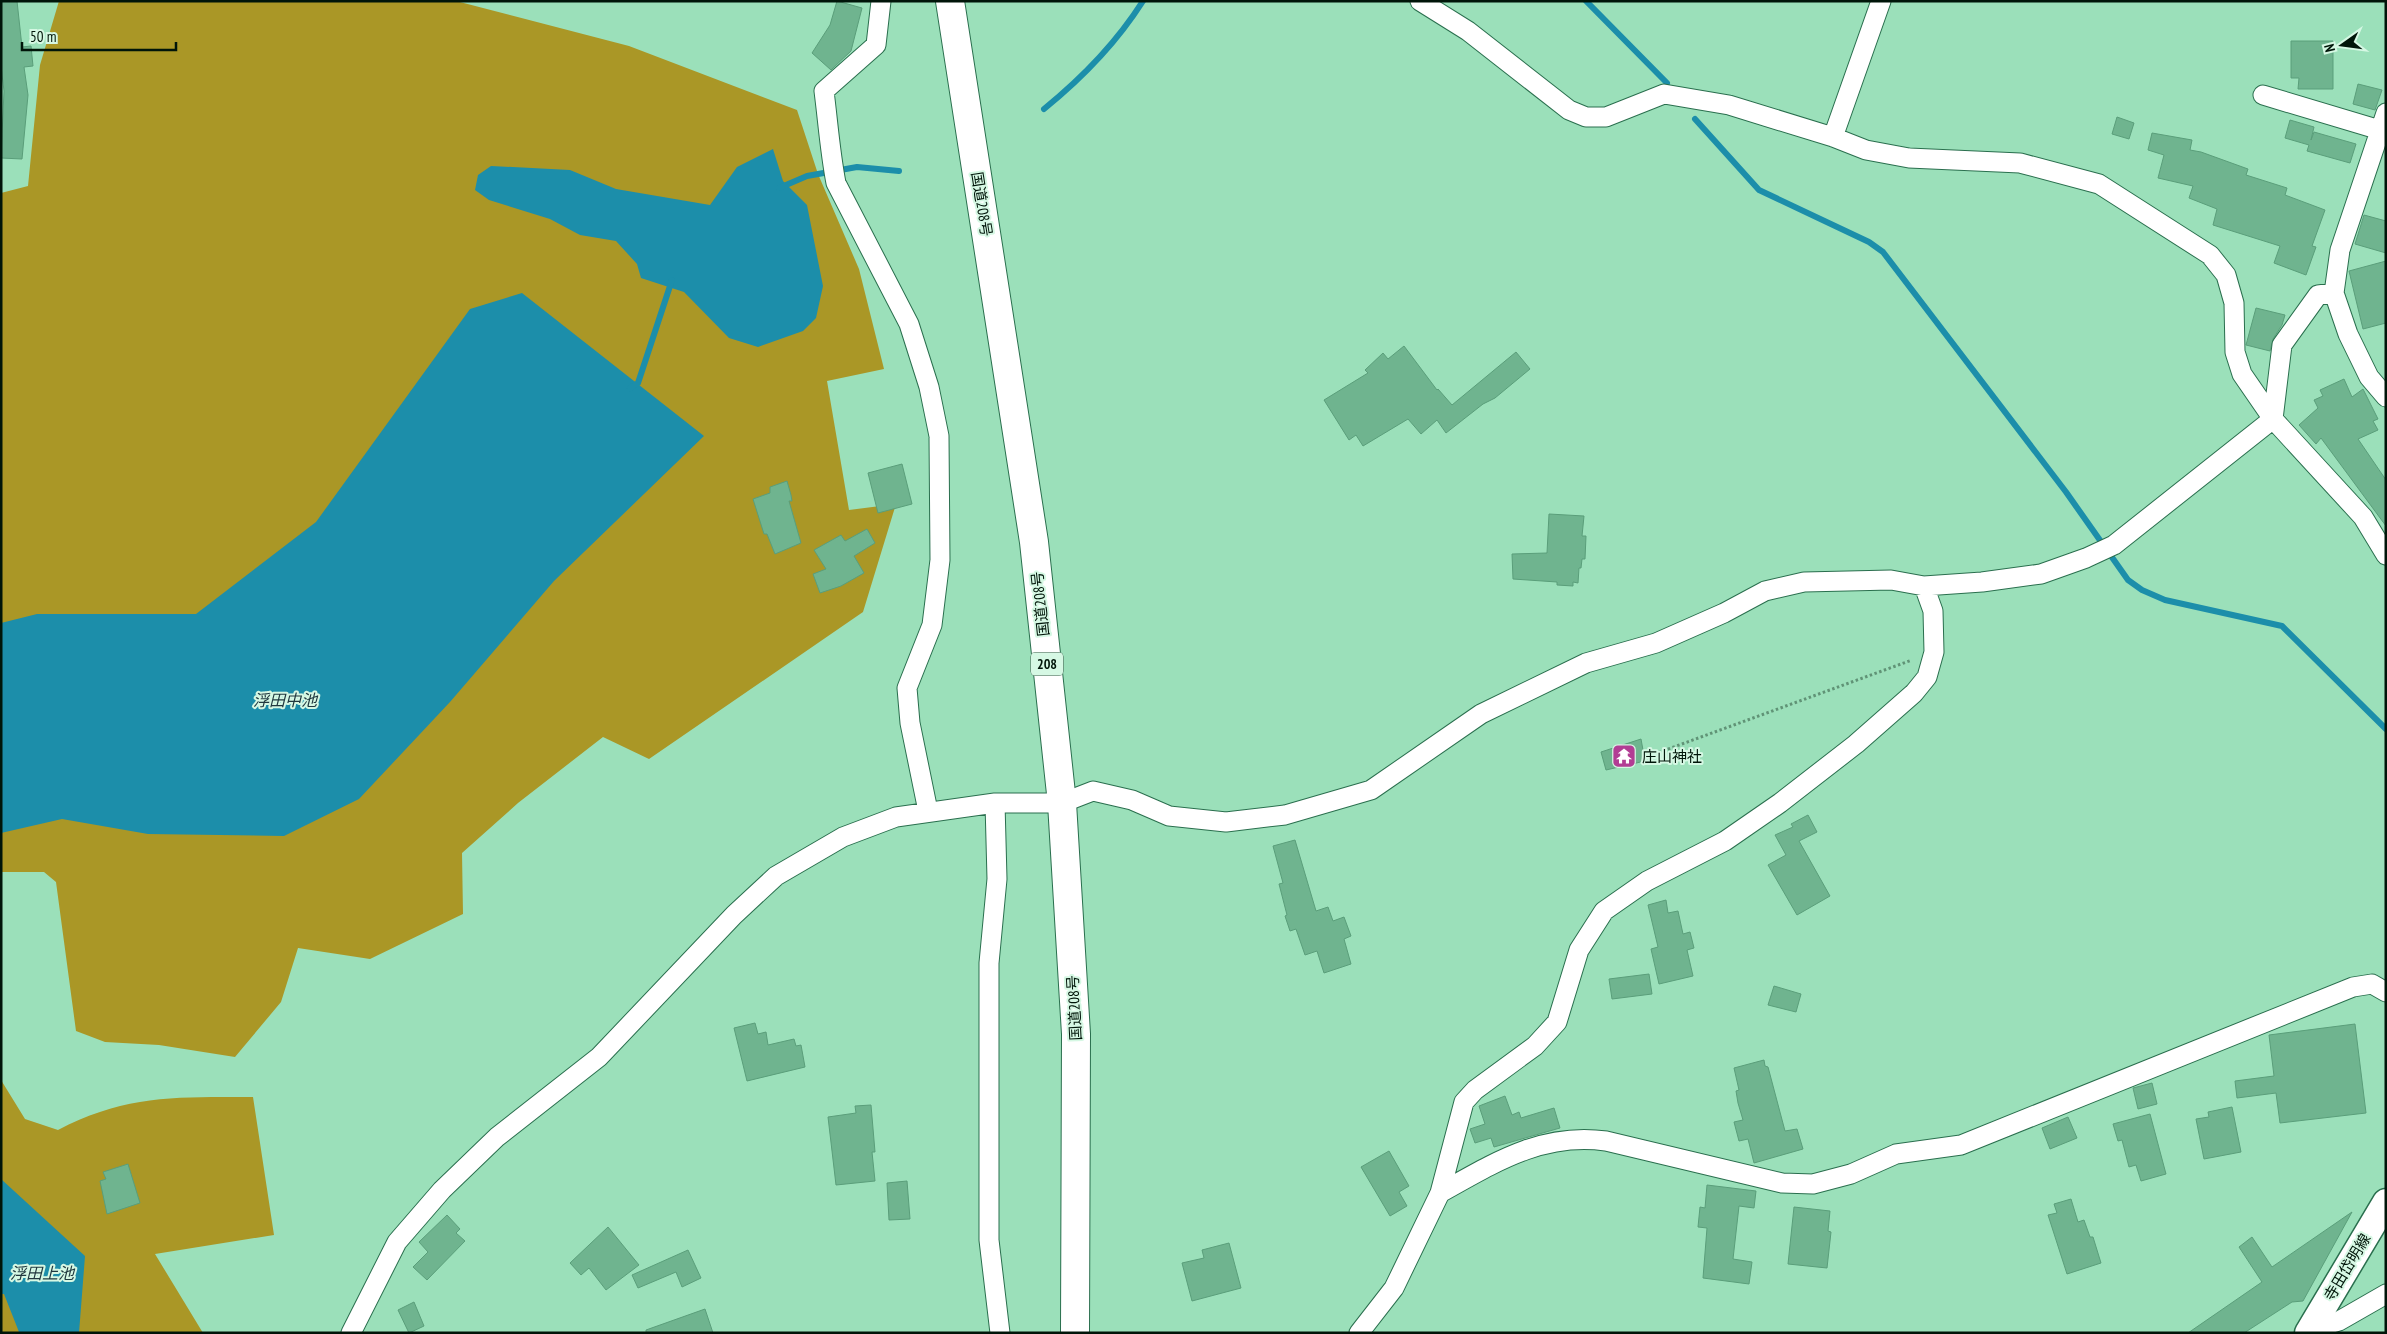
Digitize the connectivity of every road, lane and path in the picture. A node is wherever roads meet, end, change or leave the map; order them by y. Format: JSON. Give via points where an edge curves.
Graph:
{"nodes":[{"id":1,"x":881,"y":1,"type":"edge"},
{"id":2,"x":950,"y":1,"type":"edge"},
{"id":3,"x":1420,"y":1,"type":"edge"},
{"id":4,"x":1881,"y":1,"type":"edge"},
{"id":5,"x":2263,"y":95,"type":"dead end"},
{"id":6,"x":2383,"y":121,"type":"edge"},
{"id":7,"x":1833,"y":137,"type":"junction"},
{"id":8,"x":2334,"y":294,"type":"junction"},
{"id":9,"x":2386,"y":397,"type":"edge"},
{"id":10,"x":2272,"y":419,"type":"junction"},
{"id":11,"x":2386,"y":555,"type":"edge"},
{"id":12,"x":1924,"y":586,"type":"junction"},
{"id":13,"x":1934,"y":652,"type":"junction"},
{"id":14,"x":1650,"y":756,"type":"dead end"},
{"id":15,"x":995,"y":803,"type":"junction"},
{"id":16,"x":1062,"y":803,"type":"junction"},
{"id":17,"x":928,"y":811,"type":"junction"},
{"id":18,"x":2386,"y":992,"type":"edge"},
{"id":19,"x":1440,"y":1193,"type":"junction"},
{"id":20,"x":2386,"y":1202,"type":"edge"},
{"id":21,"x":2386,"y":1294,"type":"edge"},
{"id":22,"x":2309,"y":1331,"type":"edge"},
{"id":23,"x":351,"y":1333,"type":"edge"},
{"id":24,"x":1000,"y":1333,"type":"edge"},
{"id":25,"x":1075,"y":1333,"type":"edge"},
{"id":26,"x":1359,"y":1333,"type":"edge"}],
"edges":[{"from":1,"to":17,"type":"street","via":[[876,45],[824,91],[836,183],[909,324],[929,387],[939,436],[940,560],[932,624],[907,688],[910,723]]},
{"from":2,"to":16,"type":"highway","name":"国道208号","number":"208","via":[[1032,532]]},
{"from":3,"to":7,"type":"street","via":[[1468,31],[1569,110],[1586,117],[1606,117],[1664,94],[1730,105]]},
{"from":4,"to":7,"type":"street"},
{"from":5,"to":6,"type":"street"},
{"from":6,"to":8,"type":"street","via":[[2340,250]]},
{"from":7,"to":10,"type":"street","via":[[1866,150],[1909,158],[2020,163],[2098,184],[2162,224],[2210,255],[2226,275],[2234,303],[2235,352],[2239,367]]},
{"from":8,"to":9,"type":"street","via":[[2348,334],[2369,377]]},
{"from":8,"to":10,"type":"street","via":[[2318,296],[2282,345]]},
{"from":10,"to":11,"type":"street","via":[[2363,517]]},
{"from":10,"to":12,"type":"street","via":[[2114,545],[2094,555],[2041,574]]},
{"from":12,"to":13,"type":"street","via":[[1933,611]]},
{"from":12,"to":16,"type":"street","via":[[1891,580],[1804,582],[1765,591],[1656,643],[1586,663],[1481,714],[1371,790],[1285,815],[1226,822],[1169,816],[1132,800],[1093,792]]},
{"from":13,"to":14,"type":"path"},
{"from":13,"to":19,"type":"street","via":[[1927,677],[1914,693],[1856,744],[1725,841],[1646,881],[1604,912],[1579,950],[1557,1022],[1535,1046],[1475,1090],[1464,1102]]},
{"from":15,"to":16,"type":"street"},
{"from":15,"to":17,"type":"street"},
{"from":15,"to":24,"type":"street","via":[[997,880],[989,963],[989,1240]]},
{"from":16,"to":25,"type":"highway","name":"国道208号","number":"208","via":[[1076,1034]]},
{"from":17,"to":23,"type":"street","via":[[896,817],[843,836],[776,876],[734,915],[599,1058],[497,1137],[442,1190],[397,1242]]},
{"from":18,"to":19,"type":"street","via":[[2372,984],[2353,987],[1961,1146],[1896,1154],[1851,1174],[1813,1184],[1782,1183],[1583,1138],[1546,1142],[1506,1157]]},
{"from":19,"to":26,"type":"street","via":[[1394,1288]]},
{"from":20,"to":22,"type":"main road","name":"寺田岱明線"},
{"from":21,"to":22,"type":"street","via":[[2339,1321]]}]}
